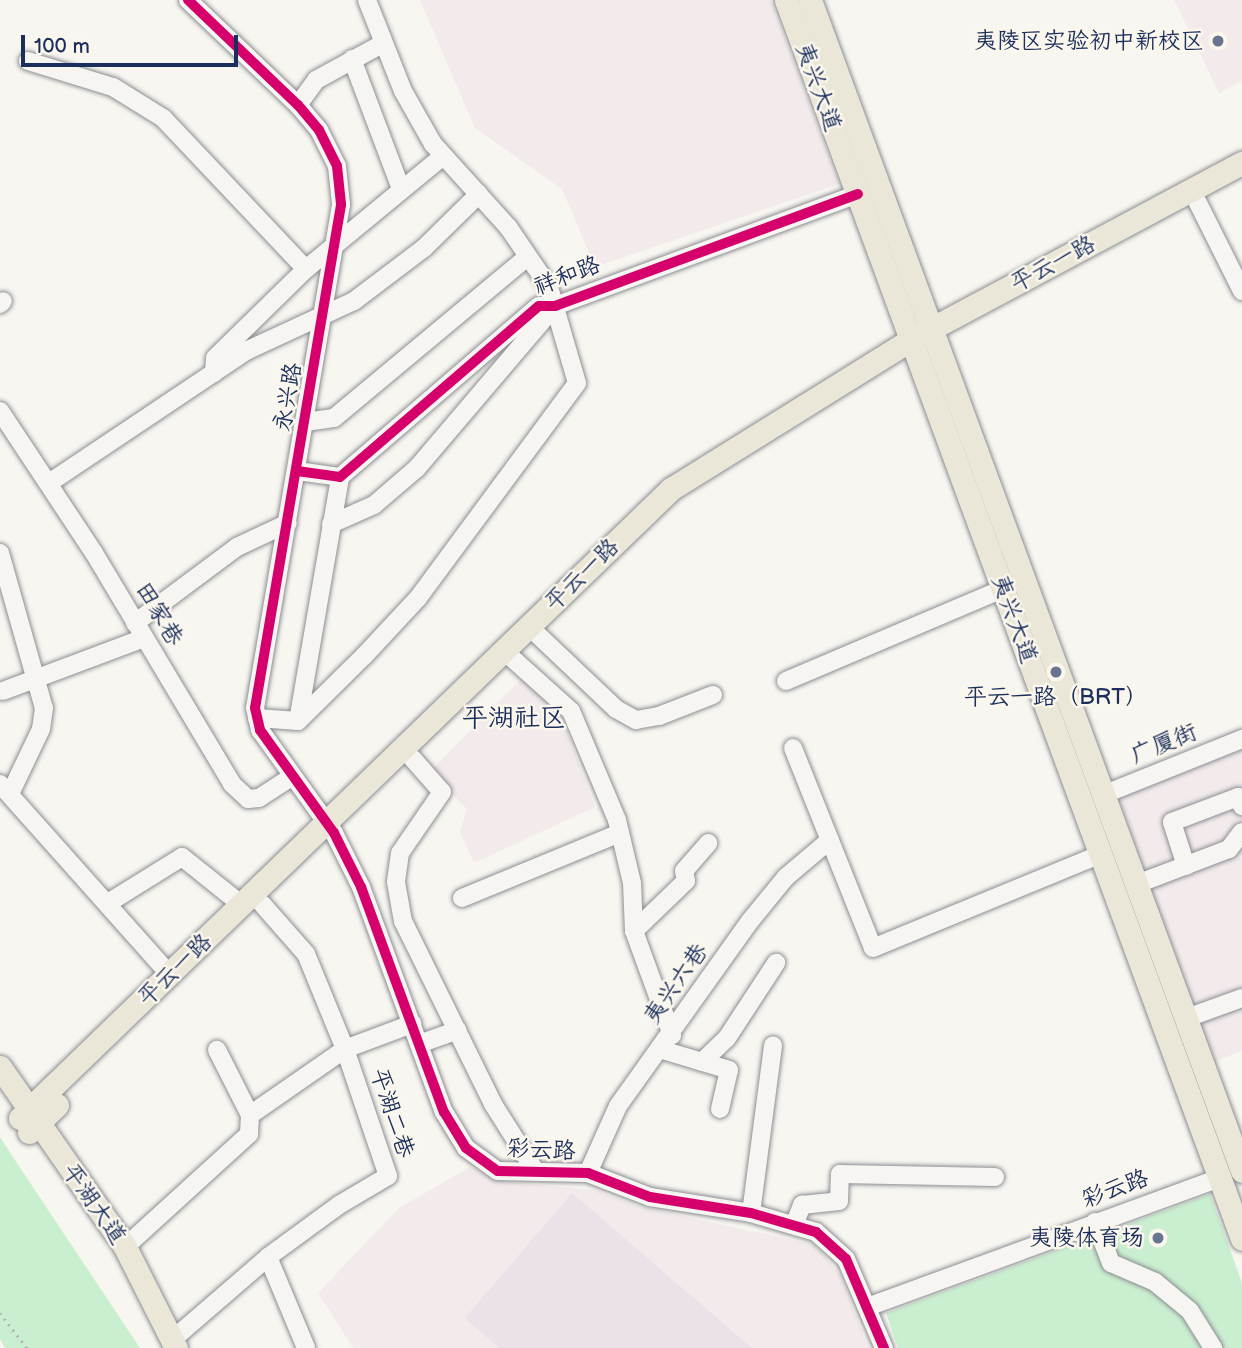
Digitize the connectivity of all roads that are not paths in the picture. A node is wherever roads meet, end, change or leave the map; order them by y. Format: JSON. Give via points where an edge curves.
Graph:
{"nodes":[{"id":1,"x":188,"y":0,"type":"edge"},
{"id":2,"x":367,"y":0,"type":"edge"},
{"id":3,"x":786,"y":0,"type":"edge"},
{"id":4,"x":810,"y":0,"type":"edge"},
{"id":5,"x":384,"y":43,"type":"junction"},
{"id":6,"x":352,"y":59,"type":"junction"},
{"id":7,"x":28,"y":61,"type":"dead end"},
{"id":8,"x":298,"y":105,"type":"junction"},
{"id":9,"x":443,"y":156,"type":"junction"},
{"id":10,"x":1242,"y":163,"type":"edge"},
{"id":11,"x":1242,"y":176,"type":"edge"},
{"id":12,"x":401,"y":188,"type":"junction"},
{"id":13,"x":480,"y":194,"type":"junction"},
{"id":14,"x":858,"y":194,"type":"junction"},
{"id":15,"x":1197,"y":201,"type":"junction"},
{"id":16,"x":336,"y":240,"type":"junction"},
{"id":17,"x":527,"y":257,"type":"junction"},
{"id":18,"x":306,"y":269,"type":"junction"},
{"id":19,"x":1242,"y":290,"type":"edge"},
{"id":20,"x":555,"y":306,"type":"junction"},
{"id":21,"x":323,"y":316,"type":"junction"},
{"id":22,"x":924,"y":340,"type":"junction"},
{"id":23,"x":214,"y":373,"type":"junction"},
{"id":24,"x":0,"y":411,"type":"edge"},
{"id":25,"x":305,"y":422,"type":"junction"},
{"id":26,"x":297,"y":471,"type":"junction"},
{"id":27,"x":340,"y":477,"type":"junction"},
{"id":28,"x":49,"y":483,"type":"junction"},
{"id":29,"x":288,"y":523,"type":"junction"},
{"id":30,"x":331,"y":524,"type":"junction"},
{"id":31,"x":0,"y":552,"type":"edge"},
{"id":32,"x":1003,"y":589,"type":"junction"},
{"id":33,"x":139,"y":630,"type":"junction"},
{"id":34,"x":538,"y":635,"type":"junction"},
{"id":35,"x":513,"y":659,"type":"junction"},
{"id":36,"x":37,"y":679,"type":"junction"},
{"id":37,"x":786,"y":681,"type":"dead end"},
{"id":38,"x":3,"y":691,"type":"dead end"},
{"id":39,"x":713,"y":695,"type":"dead end"},
{"id":40,"x":257,"y":718,"type":"junction"},
{"id":41,"x":298,"y":721,"type":"junction"},
{"id":42,"x":1242,"y":739,"type":"edge"},
{"id":43,"x":793,"y":748,"type":"dead end"},
{"id":44,"x":412,"y":758,"type":"junction"},
{"id":45,"x":293,"y":776,"type":"junction"},
{"id":46,"x":6,"y":788,"type":"edge"},
{"id":47,"x":1105,"y":794,"type":"junction"},
{"id":48,"x":1242,"y":806,"type":"edge"},
{"id":49,"x":330,"y":828,"type":"junction"},
{"id":50,"x":620,"y":832,"type":"junction"},
{"id":51,"x":1242,"y":832,"type":"edge"},
{"id":52,"x":830,"y":840,"type":"junction"},
{"id":53,"x":708,"y":843,"type":"dead end"},
{"id":54,"x":1101,"y":854,"type":"junction"},
{"id":55,"x":1186,"y":866,"type":"junction"},
{"id":56,"x":1138,"y":884,"type":"junction"},
{"id":57,"x":462,"y":898,"type":"dead end"},
{"id":58,"x":108,"y":903,"type":"junction"},
{"id":59,"x":252,"y":904,"type":"junction"},
{"id":60,"x":634,"y":931,"type":"junction"},
{"id":61,"x":776,"y":963,"type":"dead end"},
{"id":62,"x":170,"y":975,"type":"junction"},
{"id":63,"x":1242,"y":998,"type":"edge"},
{"id":64,"x":1187,"y":1018,"type":"junction"},
{"id":65,"x":412,"y":1024,"type":"junction"},
{"id":66,"x":458,"y":1030,"type":"junction"},
{"id":67,"x":672,"y":1035,"type":"junction"},
{"id":68,"x":419,"y":1044,"type":"junction"},
{"id":69,"x":773,"y":1045,"type":"dead end"},
{"id":70,"x":345,"y":1049,"type":"junction"},
{"id":71,"x":659,"y":1049,"type":"junction"},
{"id":72,"x":217,"y":1050,"type":"dead end"},
{"id":73,"x":702,"y":1062,"type":"junction"},
{"id":74,"x":0,"y":1067,"type":"edge"},
{"id":75,"x":0,"y":1087,"type":"edge"},
{"id":76,"x":720,"y":1109,"type":"dead end"},
{"id":77,"x":250,"y":1115,"type":"junction"},
{"id":78,"x":29,"y":1121,"type":"junction"},
{"id":79,"x":534,"y":1169,"type":"junction"},
{"id":80,"x":588,"y":1174,"type":"junction"},
{"id":81,"x":1231,"y":1174,"type":"edge"},
{"id":82,"x":995,"y":1177,"type":"dead end"},
{"id":83,"x":751,"y":1213,"type":"junction"},
{"id":84,"x":1094,"y":1222,"type":"junction"},
{"id":85,"x":794,"y":1226,"type":"junction"},
{"id":86,"x":1242,"y":1239,"type":"edge"},
{"id":87,"x":125,"y":1247,"type":"junction"},
{"id":88,"x":268,"y":1257,"type":"junction"},
{"id":89,"x":870,"y":1306,"type":"junction"},
{"id":90,"x":171,"y":1345,"type":"edge"},
{"id":91,"x":306,"y":1348,"type":"edge"},
{"id":92,"x":884,"y":1348,"type":"edge"},
{"id":93,"x":1213,"y":1348,"type":"edge"}],
"edges":[{"from":1,"to":8,"type":"street","name":"永兴路"},
{"from":2,"to":5,"type":"street"},
{"from":3,"to":14,"type":"main road","name":"夷兴大道"},
{"from":4,"to":22,"type":"main road","name":"夷兴大道"},
{"from":5,"to":6,"type":"street"},
{"from":5,"to":9,"type":"street","via":[[403,91]]},
{"from":6,"to":8,"type":"street","via":[[316,80]]},
{"from":6,"to":12,"type":"street"},
{"from":7,"to":18,"type":"street","via":[[113,87],[163,118]]},
{"from":8,"to":16,"type":"street","name":"永兴路","via":[[319,130],[337,166],[341,205]]},
{"from":9,"to":12,"type":"street"},
{"from":9,"to":13,"type":"street"},
{"from":10,"to":22,"type":"main road","name":"平云一路"},
{"from":11,"to":15,"type":"main road","name":"平云一路"},
{"from":12,"to":16,"type":"street"},
{"from":13,"to":17,"type":"street"},
{"from":13,"to":21,"type":"street","via":[[424,248],[354,301]]},
{"from":14,"to":20,"type":"street","name":"祥和路"},
{"from":14,"to":22,"type":"main road","name":"夷兴大道"},
{"from":15,"to":19,"type":"street"},
{"from":15,"to":22,"type":"main road","name":"平云一路"},
{"from":16,"to":18,"type":"street"},
{"from":16,"to":21,"type":"street","name":"永兴路"},
{"from":17,"to":20,"type":"street","via":[[549,287]]},
{"from":17,"to":25,"type":"street","via":[[334,418]]},
{"from":18,"to":23,"type":"street","via":[[215,358]]},
{"from":20,"to":27,"type":"street","name":"祥和路","via":[[539,306]]},
{"from":20,"to":30,"type":"street","via":[[417,468],[374,505]]},
{"from":20,"to":41,"type":"street","via":[[577,383],[418,598]]},
{"from":21,"to":23,"type":"street","via":[[248,350]]},
{"from":21,"to":25,"type":"street","name":"永兴路"},
{"from":22,"to":32,"type":"main road","name":"夷兴大道"},
{"from":22,"to":34,"type":"main road","name":"平云一路","via":[[676,500]]},
{"from":22,"to":47,"type":"main road","name":"夷兴大道"},
{"from":22,"to":49,"type":"main road","name":"平云一路","via":[[671,489]]},
{"from":23,"to":28,"type":"street"},
{"from":24,"to":28,"type":"street","name":"田家巷"},
{"from":25,"to":26,"type":"street","name":"永兴路"},
{"from":26,"to":27,"type":"street"},
{"from":26,"to":29,"type":"street","name":"永兴路"},
{"from":27,"to":30,"type":"street"},
{"from":28,"to":33,"type":"street","name":"田家巷"},
{"from":29,"to":33,"type":"street","via":[[237,547]]},
{"from":29,"to":40,"type":"street","name":"永兴路","via":[[255,708]]},
{"from":30,"to":41,"type":"street"},
{"from":31,"to":36,"type":"street"},
{"from":32,"to":37,"type":"street"},
{"from":32,"to":54,"type":"main road","name":"夷兴大道"},
{"from":33,"to":36,"type":"street"},
{"from":33,"to":45,"type":"street","name":"田家巷","via":[[233,784],[248,799],[273,791]]},
{"from":34,"to":35,"type":"main road","name":"平云一路"},
{"from":34,"to":39,"type":"street","via":[[616,709],[636,720]]},
{"from":35,"to":44,"type":"main road","name":"平云一路"},
{"from":35,"to":50,"type":"street","via":[[571,711]]},
{"from":36,"to":38,"type":"street"},
{"from":36,"to":46,"type":"street","via":[[44,708],[41,729]]},
{"from":40,"to":41,"type":"street"},
{"from":40,"to":45,"type":"street","via":[[260,730]]},
{"from":42,"to":47,"type":"street","name":"广厦街"},
{"from":43,"to":52,"type":"street"},
{"from":44,"to":49,"type":"main road","name":"平云一路"},
{"from":44,"to":66,"type":"street","via":[[442,792],[400,853],[396,882],[403,921]]},
{"from":45,"to":49,"type":"street"},
{"from":46,"to":58,"type":"street"},
{"from":47,"to":56,"type":"main road","name":"夷兴大道"},
{"from":48,"to":55,"type":"street","via":[[1238,797],[1172,822]]},
{"from":49,"to":59,"type":"main road","name":"平云一路"},
{"from":49,"to":65,"type":"street","name":"彩云路","via":[[361,887]]},
{"from":50,"to":57,"type":"street"},
{"from":50,"to":60,"type":"street","via":[[632,883]]},
{"from":51,"to":55,"type":"street","via":[[1229,849]]},
{"from":52,"to":54,"type":"street","via":[[873,948]]},
{"from":52,"to":67,"type":"street","name":"夷兴六巷","via":[[786,877],[750,921]]},
{"from":53,"to":60,"type":"street","via":[[684,871],[686,881]]},
{"from":54,"to":81,"type":"main road","name":"夷兴大道"},
{"from":55,"to":56,"type":"street"},
{"from":56,"to":64,"type":"main road","name":"夷兴大道"},
{"from":58,"to":59,"type":"street","name":"平湖二巷","via":[[182,857]]},
{"from":58,"to":62,"type":"street"},
{"from":59,"to":62,"type":"main road","name":"平云一路"},
{"from":59,"to":70,"type":"street","name":"平湖二巷","via":[[306,954]]},
{"from":59,"to":78,"type":"main road","name":"平云一路"},
{"from":60,"to":67,"type":"street"},
{"from":61,"to":73,"type":"street","via":[[727,1038]]},
{"from":62,"to":78,"type":"main road","name":"平云一路"},
{"from":63,"to":64,"type":"street"},
{"from":64,"to":81,"type":"main road","name":"夷兴大道"},
{"from":65,"to":68,"type":"street","name":"彩云路"},
{"from":65,"to":70,"type":"street"},
{"from":66,"to":68,"type":"street"},
{"from":66,"to":79,"type":"street","via":[[493,1104]]},
{"from":67,"to":71,"type":"street","name":"夷兴六巷"},
{"from":68,"to":79,"type":"street","name":"彩云路","via":[[444,1112],[466,1148],[498,1171]]},
{"from":69,"to":83,"type":"street"},
{"from":70,"to":77,"type":"street"},
{"from":70,"to":88,"type":"street","name":"平湖二巷","via":[[387,1176]]},
{"from":71,"to":73,"type":"street"},
{"from":71,"to":80,"type":"street","name":"夷兴六巷","via":[[618,1106]]},
{"from":72,"to":77,"type":"street"},
{"from":73,"to":76,"type":"street","via":[[729,1070]]},
{"from":74,"to":78,"type":"main road","name":"平湖大道"},
{"from":75,"to":78,"type":"main road","name":"平湖大道"},
{"from":77,"to":87,"type":"street","via":[[249,1134],[237,1149]]},
{"from":78,"to":87,"type":"main road","name":"平湖大道"},
{"from":78,"to":90,"type":"main road","name":"平湖大道"},
{"from":79,"to":80,"type":"street","name":"彩云路"},
{"from":80,"to":83,"type":"street","name":"彩云路","via":[[650,1197]]},
{"from":81,"to":84,"type":"street","name":"彩云路"},
{"from":81,"to":86,"type":"main road","name":"夷兴大道"},
{"from":82,"to":85,"type":"street","via":[[840,1174],[839,1201],[802,1205]]},
{"from":83,"to":85,"type":"street","name":"彩云路"},
{"from":84,"to":89,"type":"street","name":"彩云路"},
{"from":84,"to":93,"type":"street","via":[[1111,1263],[1155,1282],[1190,1311]]},
{"from":85,"to":89,"type":"street","name":"彩云路","via":[[817,1232],[846,1259]]},
{"from":87,"to":90,"type":"main road","name":"平湖大道"},
{"from":88,"to":90,"type":"street","name":"平湖二巷"},
{"from":88,"to":91,"type":"street"},
{"from":89,"to":92,"type":"street","name":"彩云路"}]}
